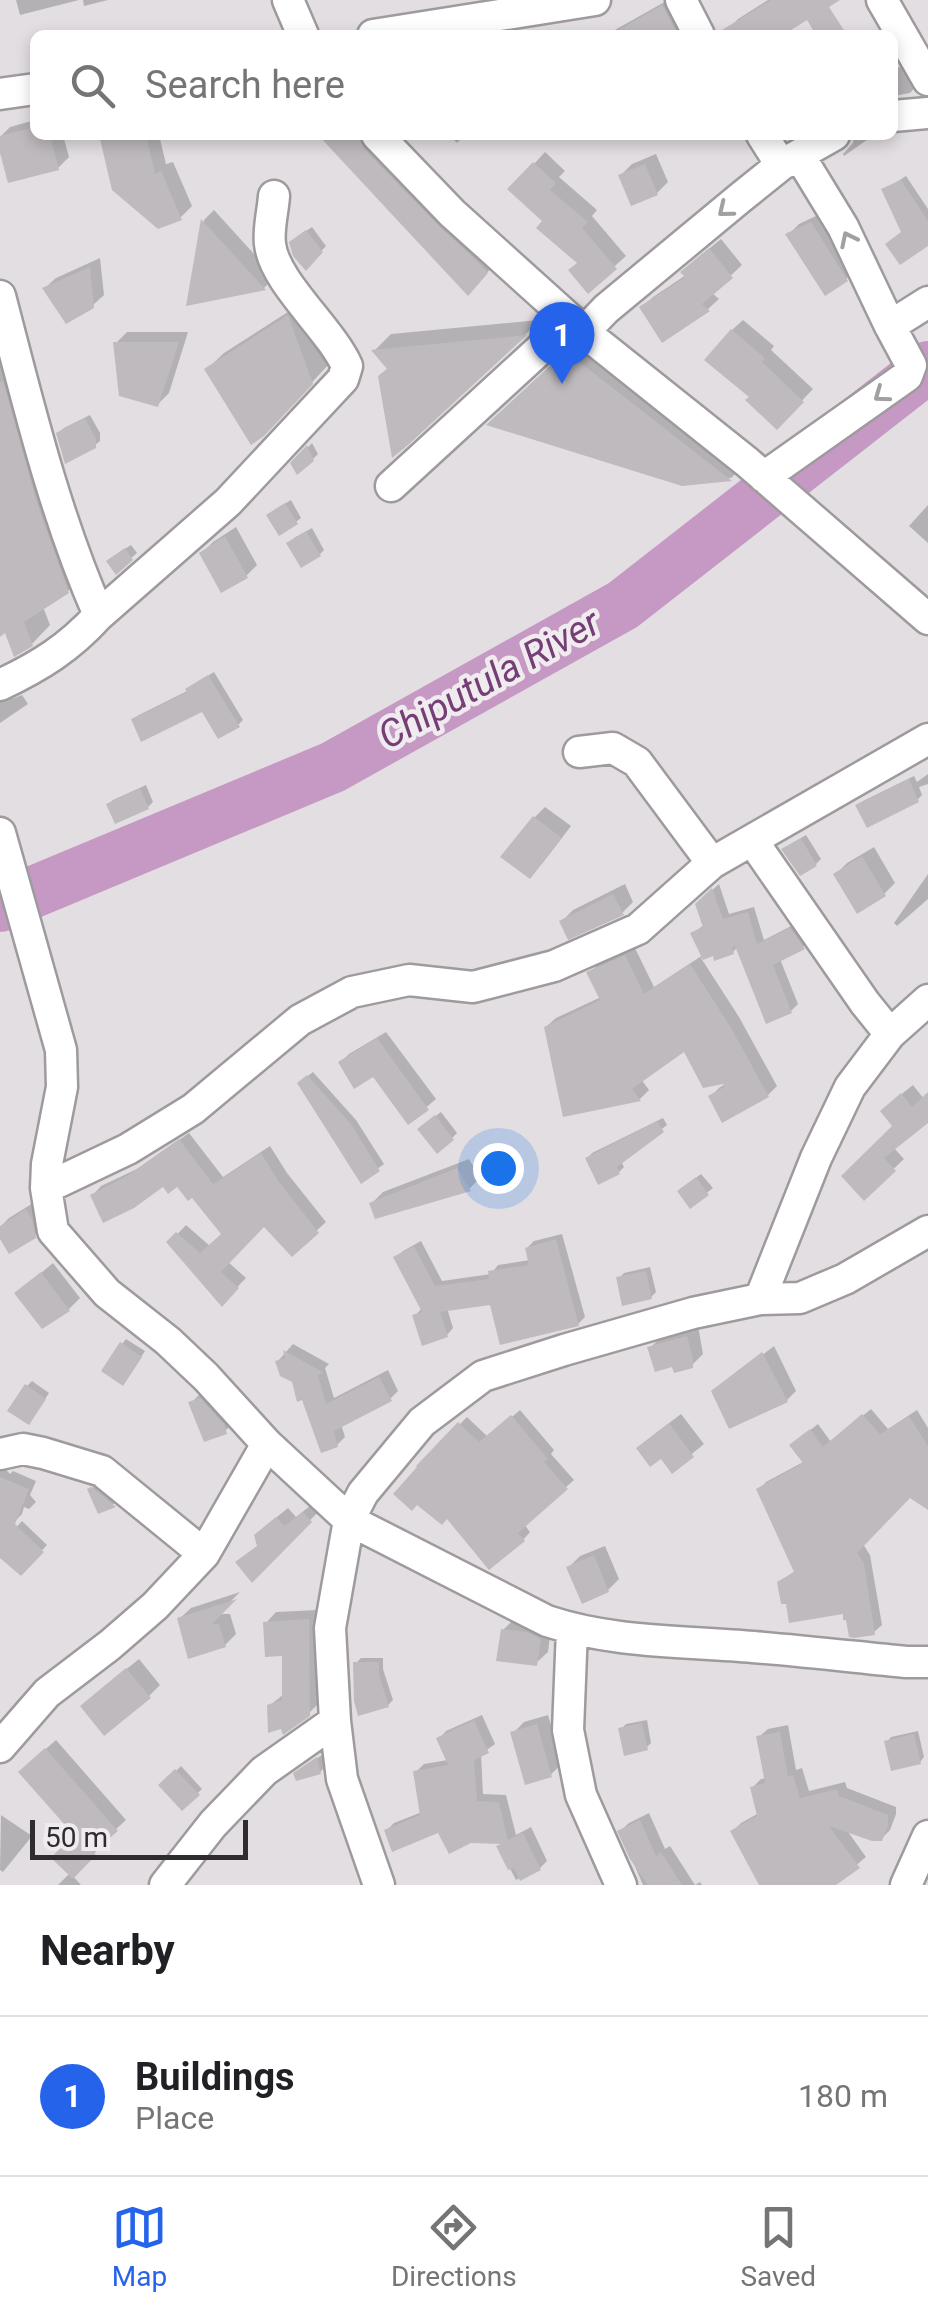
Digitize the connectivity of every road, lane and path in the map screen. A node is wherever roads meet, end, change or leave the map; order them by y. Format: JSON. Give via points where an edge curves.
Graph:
{"nodes":[{"id":1,"x":288,"y":0,"type":"edge"},
{"id":2,"x":595,"y":0,"type":"edge"},
{"id":3,"x":681,"y":0,"type":"edge"},
{"id":4,"x":882,"y":0,"type":"edge"},
{"id":5,"x":301,"y":30,"type":"edge"},
{"id":6,"x":406,"y":30,"type":"edge"},
{"id":7,"x":696,"y":30,"type":"edge"},
{"id":8,"x":928,"y":80,"type":"edge"},
{"id":9,"x":30,"y":91,"type":"edge"},
{"id":10,"x":0,"y":94,"type":"edge"},
{"id":11,"x":928,"y":113,"type":"edge"},
{"id":12,"x":898,"y":116,"type":"edge"},
{"id":13,"x":382,"y":140,"type":"edge"},
{"id":14,"x":768,"y":140,"type":"edge"},
{"id":15,"x":825,"y":140,"type":"edge"},
{"id":16,"x":790,"y":160,"type":"junction"},
{"id":17,"x":274,"y":196,"type":"dead end"},
{"id":18,"x":0,"y":296,"type":"edge"},
{"id":19,"x":928,"y":302,"type":"edge"},
{"id":20,"x":890,"y":326,"type":"junction"},
{"id":21,"x":578,"y":327,"type":"junction"},
{"id":22,"x":773,"y":485,"type":"junction"},
{"id":23,"x":391,"y":486,"type":"dead end"},
{"id":24,"x":99,"y":615,"type":"junction"},
{"id":25,"x":928,"y":619,"type":"edge"},
{"id":26,"x":0,"y":685,"type":"edge"},
{"id":27,"x":928,"y":739,"type":"edge"},
{"id":28,"x":579,"y":752,"type":"dead end"},
{"id":29,"x":0,"y":833,"type":"edge"},
{"id":30,"x":752,"y":840,"type":"junction"},
{"id":31,"x":712,"y":863,"type":"junction"},
{"id":32,"x":928,"y":1000,"type":"edge"},
{"id":33,"x":890,"y":1034,"type":"junction"},
{"id":34,"x":46,"y":1188,"type":"junction"},
{"id":35,"x":928,"y":1232,"type":"edge"},
{"id":36,"x":760,"y":1299,"type":"junction"},
{"id":37,"x":267,"y":1444,"type":"junction"},
{"id":38,"x":0,"y":1453,"type":"edge"},
{"id":39,"x":350,"y":1520,"type":"junction"},
{"id":40,"x":204,"y":1554,"type":"junction"},
{"id":41,"x":572,"y":1629,"type":"junction"},
{"id":42,"x":928,"y":1662,"type":"edge"},
{"id":43,"x":335,"y":1721,"type":"junction"},
{"id":44,"x":0,"y":1747,"type":"edge"},
{"id":45,"x":928,"y":1836,"type":"edge"},
{"id":46,"x":165,"y":1885,"type":"edge"},
{"id":47,"x":379,"y":1885,"type":"edge"},
{"id":48,"x":622,"y":1885,"type":"edge"},
{"id":49,"x":906,"y":1885,"type":"edge"}],
"edges":[{"from":1,"to":5,"type":"street"},
{"from":2,"to":6,"type":"street"},
{"from":3,"to":7,"type":"street"},
{"from":4,"to":8,"type":"street"},
{"from":9,"to":10,"type":"street"},
{"from":11,"to":12,"type":"street"},
{"from":13,"to":21,"type":"street"},
{"from":14,"to":16,"type":"street"},
{"from":15,"to":16,"type":"street"},
{"from":20,"to":16,"type":"street","one_way":true,"via":[[843,227]]},
{"from":16,"to":21,"type":"street","one_way":true},
{"from":17,"to":24,"type":"street","via":[[270,246],[283,278],[340,351],[347,366],[343,379],[228,502]]},
{"from":18,"to":24,"type":"street","via":[[63,518]]},
{"from":19,"to":20,"type":"street"},
{"from":20,"to":22,"type":"street","one_way":true,"via":[[911,365],[907,376]]},
{"from":21,"to":22,"type":"street"},
{"from":21,"to":23,"type":"street"},
{"from":22,"to":25,"type":"street"},
{"from":24,"to":26,"type":"street","via":[[40,666]]},
{"from":27,"to":30,"type":"street"},
{"from":28,"to":31,"type":"street","via":[[613,748],[637,762]]},
{"from":29,"to":34,"type":"street","via":[[61,1050],[62,1088]]},
{"from":30,"to":31,"type":"street"},
{"from":30,"to":33,"type":"street"},
{"from":31,"to":34,"type":"street","via":[[638,929],[554,966],[473,988],[408,980],[352,992],[300,1020],[193,1109]]},
{"from":32,"to":33,"type":"street"},
{"from":33,"to":36,"type":"street","via":[[850,1087]]},
{"from":34,"to":37,"type":"street","via":[[53,1231],[107,1293],[168,1341]]},
{"from":35,"to":36,"type":"street","via":[[800,1298]]},
{"from":36,"to":39,"type":"street","via":[[483,1376],[422,1422]]},
{"from":37,"to":39,"type":"street"},
{"from":37,"to":40,"type":"street"},
{"from":38,"to":40,"type":"street","via":[[23,1449],[102,1471]]},
{"from":39,"to":41,"type":"street"},
{"from":39,"to":43,"type":"street","via":[[330,1628]]},
{"from":40,"to":44,"type":"street","via":[[156,1606],[47,1693]]},
{"from":41,"to":42,"type":"street"},
{"from":41,"to":48,"type":"street","via":[[568,1730],[581,1795]]},
{"from":43,"to":46,"type":"street","via":[[264,1770]]},
{"from":43,"to":47,"type":"street","via":[[342,1779]]},
{"from":45,"to":49,"type":"street"}]}
